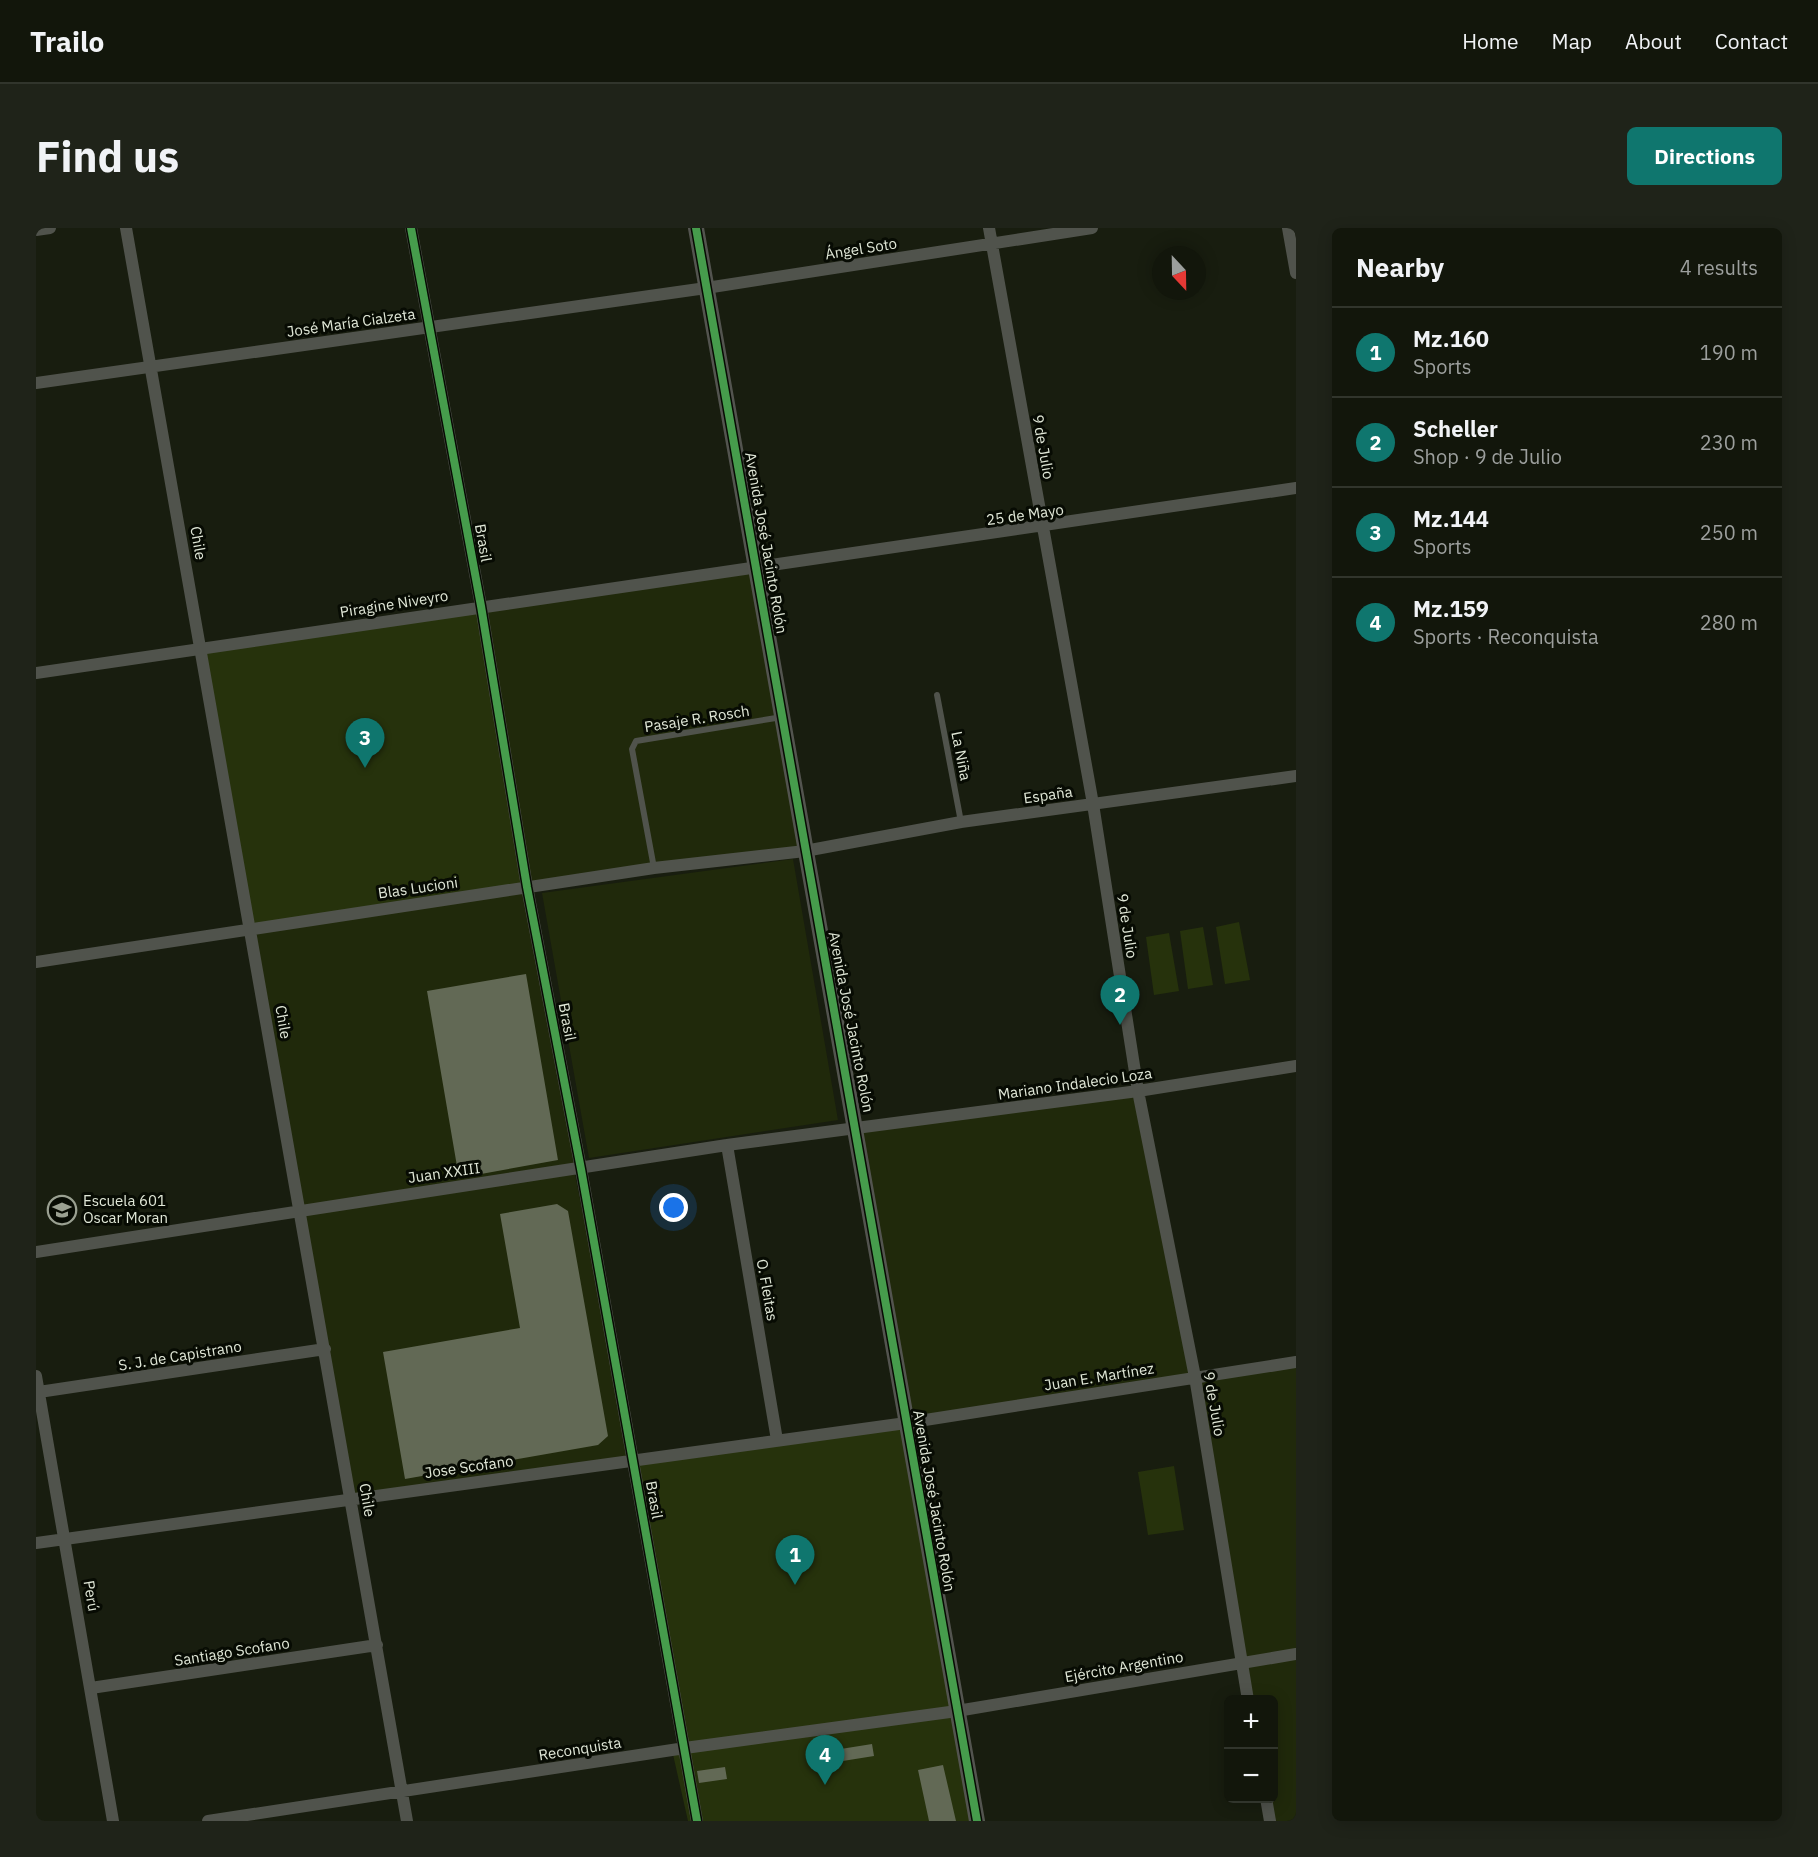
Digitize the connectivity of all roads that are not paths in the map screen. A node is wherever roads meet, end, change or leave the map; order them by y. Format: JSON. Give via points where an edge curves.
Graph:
{"nodes":[{"id":1,"x":50,"y":228,"type":"edge"},
{"id":2,"x":126,"y":228,"type":"edge"},
{"id":3,"x":411,"y":228,"type":"edge"},
{"id":4,"x":696,"y":228,"type":"edge"},
{"id":5,"x":989,"y":228,"type":"edge"},
{"id":6,"x":1092,"y":228,"type":"edge"},
{"id":7,"x":1288,"y":228,"type":"edge"},
{"id":8,"x":36,"y":230,"type":"edge"},
{"id":9,"x":991,"y":244,"type":"junction"},
{"id":10,"x":1296,"y":273,"type":"edge"},
{"id":11,"x":706,"y":288,"type":"junction"},
{"id":12,"x":430,"y":327,"type":"junction"},
{"id":13,"x":152,"y":368,"type":"junction"},
{"id":14,"x":36,"y":383,"type":"edge"},
{"id":15,"x":1296,"y":488,"type":"edge"},
{"id":16,"x":1043,"y":527,"type":"junction"},
{"id":17,"x":757,"y":569,"type":"junction"},
{"id":18,"x":481,"y":606,"type":"junction"},
{"id":19,"x":202,"y":648,"type":"junction"},
{"id":20,"x":36,"y":673,"type":"edge"},
{"id":21,"x":937,"y":694,"type":"dead end"},
{"id":22,"x":783,"y":717,"type":"junction"},
{"id":23,"x":1296,"y":776,"type":"edge"},
{"id":24,"x":1093,"y":804,"type":"junction"},
{"id":25,"x":961,"y":822,"type":"junction"},
{"id":26,"x":805,"y":852,"type":"junction"},
{"id":27,"x":654,"y":868,"type":"junction"},
{"id":28,"x":527,"y":887,"type":"junction"},
{"id":29,"x":251,"y":927,"type":"junction"},
{"id":30,"x":36,"y":962,"type":"edge"},
{"id":31,"x":1296,"y":1066,"type":"edge"},
{"id":32,"x":1138,"y":1091,"type":"junction"},
{"id":33,"x":857,"y":1130,"type":"junction"},
{"id":34,"x":727,"y":1145,"type":"junction"},
{"id":35,"x":581,"y":1169,"type":"junction"},
{"id":36,"x":301,"y":1209,"type":"junction"},
{"id":37,"x":36,"y":1252,"type":"edge"},
{"id":38,"x":325,"y":1349,"type":"junction"},
{"id":39,"x":1296,"y":1362,"type":"edge"},
{"id":40,"x":36,"y":1376,"type":"edge"},
{"id":41,"x":1195,"y":1377,"type":"junction"},
{"id":42,"x":39,"y":1392,"type":"junction"},
{"id":43,"x":906,"y":1424,"type":"junction"},
{"id":44,"x":777,"y":1440,"type":"junction"},
{"id":45,"x":633,"y":1459,"type":"junction"},
{"id":46,"x":351,"y":1498,"type":"junction"},
{"id":47,"x":66,"y":1539,"type":"junction"},
{"id":48,"x":36,"y":1544,"type":"edge"},
{"id":49,"x":377,"y":1645,"type":"junction"},
{"id":50,"x":1296,"y":1654,"type":"edge"},
{"id":51,"x":1242,"y":1662,"type":"junction"},
{"id":52,"x":91,"y":1688,"type":"junction"},
{"id":53,"x":1247,"y":1695,"type":"edge"},
{"id":54,"x":957,"y":1711,"type":"junction"},
{"id":55,"x":685,"y":1748,"type":"junction"},
{"id":56,"x":403,"y":1792,"type":"junction"},
{"id":57,"x":1267,"y":1803,"type":"edge"},
{"id":58,"x":113,"y":1821,"type":"edge"},
{"id":59,"x":208,"y":1821,"type":"edge"},
{"id":60,"x":407,"y":1821,"type":"edge"},
{"id":61,"x":697,"y":1821,"type":"edge"},
{"id":62,"x":977,"y":1821,"type":"edge"},
{"id":63,"x":1270,"y":1821,"type":"edge"}],
"edges":[{"from":1,"to":8,"type":"street"},
{"from":2,"to":13,"type":"street","name":"Chile"},
{"from":3,"to":12,"type":"street","name":"Brasil"},
{"from":4,"to":11,"type":"street","name":"Avenida José Jacinto Rolón"},
{"from":5,"to":9,"type":"street","name":"9 de Julio"},
{"from":6,"to":9,"type":"street","name":"Ángel Soto"},
{"from":7,"to":10,"type":"street"},
{"from":9,"to":11,"type":"street","name":"Ángel Soto"},
{"from":9,"to":16,"type":"street","name":"9 de Julio"},
{"from":11,"to":12,"type":"street","name":"José María Cialzeta"},
{"from":11,"to":17,"type":"street","name":"Avenida José Jacinto Rolón"},
{"from":12,"to":13,"type":"street","name":"José María Cialzeta"},
{"from":12,"to":18,"type":"street","name":"Brasil"},
{"from":13,"to":14,"type":"street","name":"José María Cialzeta"},
{"from":13,"to":19,"type":"street","name":"Chile"},
{"from":15,"to":16,"type":"street","name":"25 de Mayo"},
{"from":16,"to":17,"type":"street","name":"25 de Mayo"},
{"from":16,"to":24,"type":"street","name":"9 de Julio"},
{"from":17,"to":18,"type":"street","name":"Piragine Niveyro"},
{"from":17,"to":22,"type":"street","name":"Avenida José Jacinto Rolón"},
{"from":18,"to":19,"type":"street","name":"Piragine Niveyro"},
{"from":18,"to":28,"type":"street","name":"Brasil"},
{"from":19,"to":20,"type":"street","name":"Piragine Niveyro"},
{"from":19,"to":29,"type":"street","name":"Chile"},
{"from":21,"to":25,"type":"lane","name":"La Niña"},
{"from":22,"to":26,"type":"street","name":"Avenida José Jacinto Rolón"},
{"from":22,"to":27,"type":"lane","name":"Pasaje R. Rosch","via":[[636,741],[632,749]]},
{"from":23,"to":24,"type":"street","name":"España"},
{"from":24,"to":25,"type":"street","name":"España"},
{"from":24,"to":32,"type":"street","name":"9 de Julio"},
{"from":25,"to":26,"type":"street","name":"España"},
{"from":26,"to":27,"type":"street","name":"Blas Lucioni"},
{"from":26,"to":33,"type":"street","name":"Avenida José Jacinto Rolón"},
{"from":27,"to":28,"type":"street","name":"Blas Lucioni"},
{"from":28,"to":29,"type":"street","name":"Blas Lucioni"},
{"from":28,"to":35,"type":"street","name":"Brasil"},
{"from":29,"to":30,"type":"street","name":"Blas Lucioni"},
{"from":29,"to":36,"type":"street","name":"Chile"},
{"from":31,"to":32,"type":"street","name":"Mariano Indalecio Loza"},
{"from":32,"to":33,"type":"street","name":"Mariano Indalecio Loza"},
{"from":32,"to":41,"type":"street","name":"9 de Julio"},
{"from":33,"to":34,"type":"street","name":"Juan XXIII"},
{"from":33,"to":43,"type":"street","name":"Avenida José Jacinto Rolón"},
{"from":34,"to":35,"type":"street","name":"Juan XXIII"},
{"from":34,"to":44,"type":"street","name":"O. Fleitas"},
{"from":35,"to":36,"type":"street","name":"Juan XXIII"},
{"from":35,"to":45,"type":"street","name":"Brasil"},
{"from":36,"to":37,"type":"street","name":"Juan XXIII"},
{"from":36,"to":38,"type":"street","name":"Chile"},
{"from":38,"to":42,"type":"street","name":"S. J. de Capistrano"},
{"from":38,"to":46,"type":"street","name":"Chile"},
{"from":39,"to":41,"type":"street","name":"Juan E. Martínez"},
{"from":40,"to":42,"type":"street","name":"Perú"},
{"from":41,"to":43,"type":"street","name":"Juan E. Martínez"},
{"from":41,"to":51,"type":"street","name":"9 de Julio"},
{"from":42,"to":47,"type":"street","name":"Perú"},
{"from":43,"to":44,"type":"street","name":"Jose Scofano"},
{"from":43,"to":54,"type":"street","name":"Avenida José Jacinto Rolón"},
{"from":44,"to":45,"type":"street","name":"Jose Scofano"},
{"from":45,"to":46,"type":"street","name":"Jose Scofano"},
{"from":45,"to":55,"type":"street","name":"Brasil"},
{"from":46,"to":47,"type":"street","name":"Jose Scofano"},
{"from":46,"to":49,"type":"street","name":"Chile"},
{"from":47,"to":48,"type":"street","name":"Jose Scofano"},
{"from":47,"to":52,"type":"street","name":"Perú"},
{"from":49,"to":52,"type":"street","name":"Santiago Scofano"},
{"from":49,"to":56,"type":"street","name":"Chile"},
{"from":50,"to":51,"type":"street","name":"Ejército Argentino"},
{"from":51,"to":53,"type":"street","name":"9 de Julio"},
{"from":51,"to":54,"type":"street","name":"Ejército Argentino"},
{"from":52,"to":58,"type":"street","name":"Perú"},
{"from":54,"to":55,"type":"street","name":"Reconquista"},
{"from":54,"to":62,"type":"street","name":"Avenida José Jacinto Rolón"},
{"from":55,"to":56,"type":"street","name":"Reconquista"},
{"from":55,"to":61,"type":"street","name":"Brasil"},
{"from":56,"to":59,"type":"street","name":"Reconquista"},
{"from":56,"to":60,"type":"street","name":"Chile"},
{"from":57,"to":63,"type":"street"}]}
